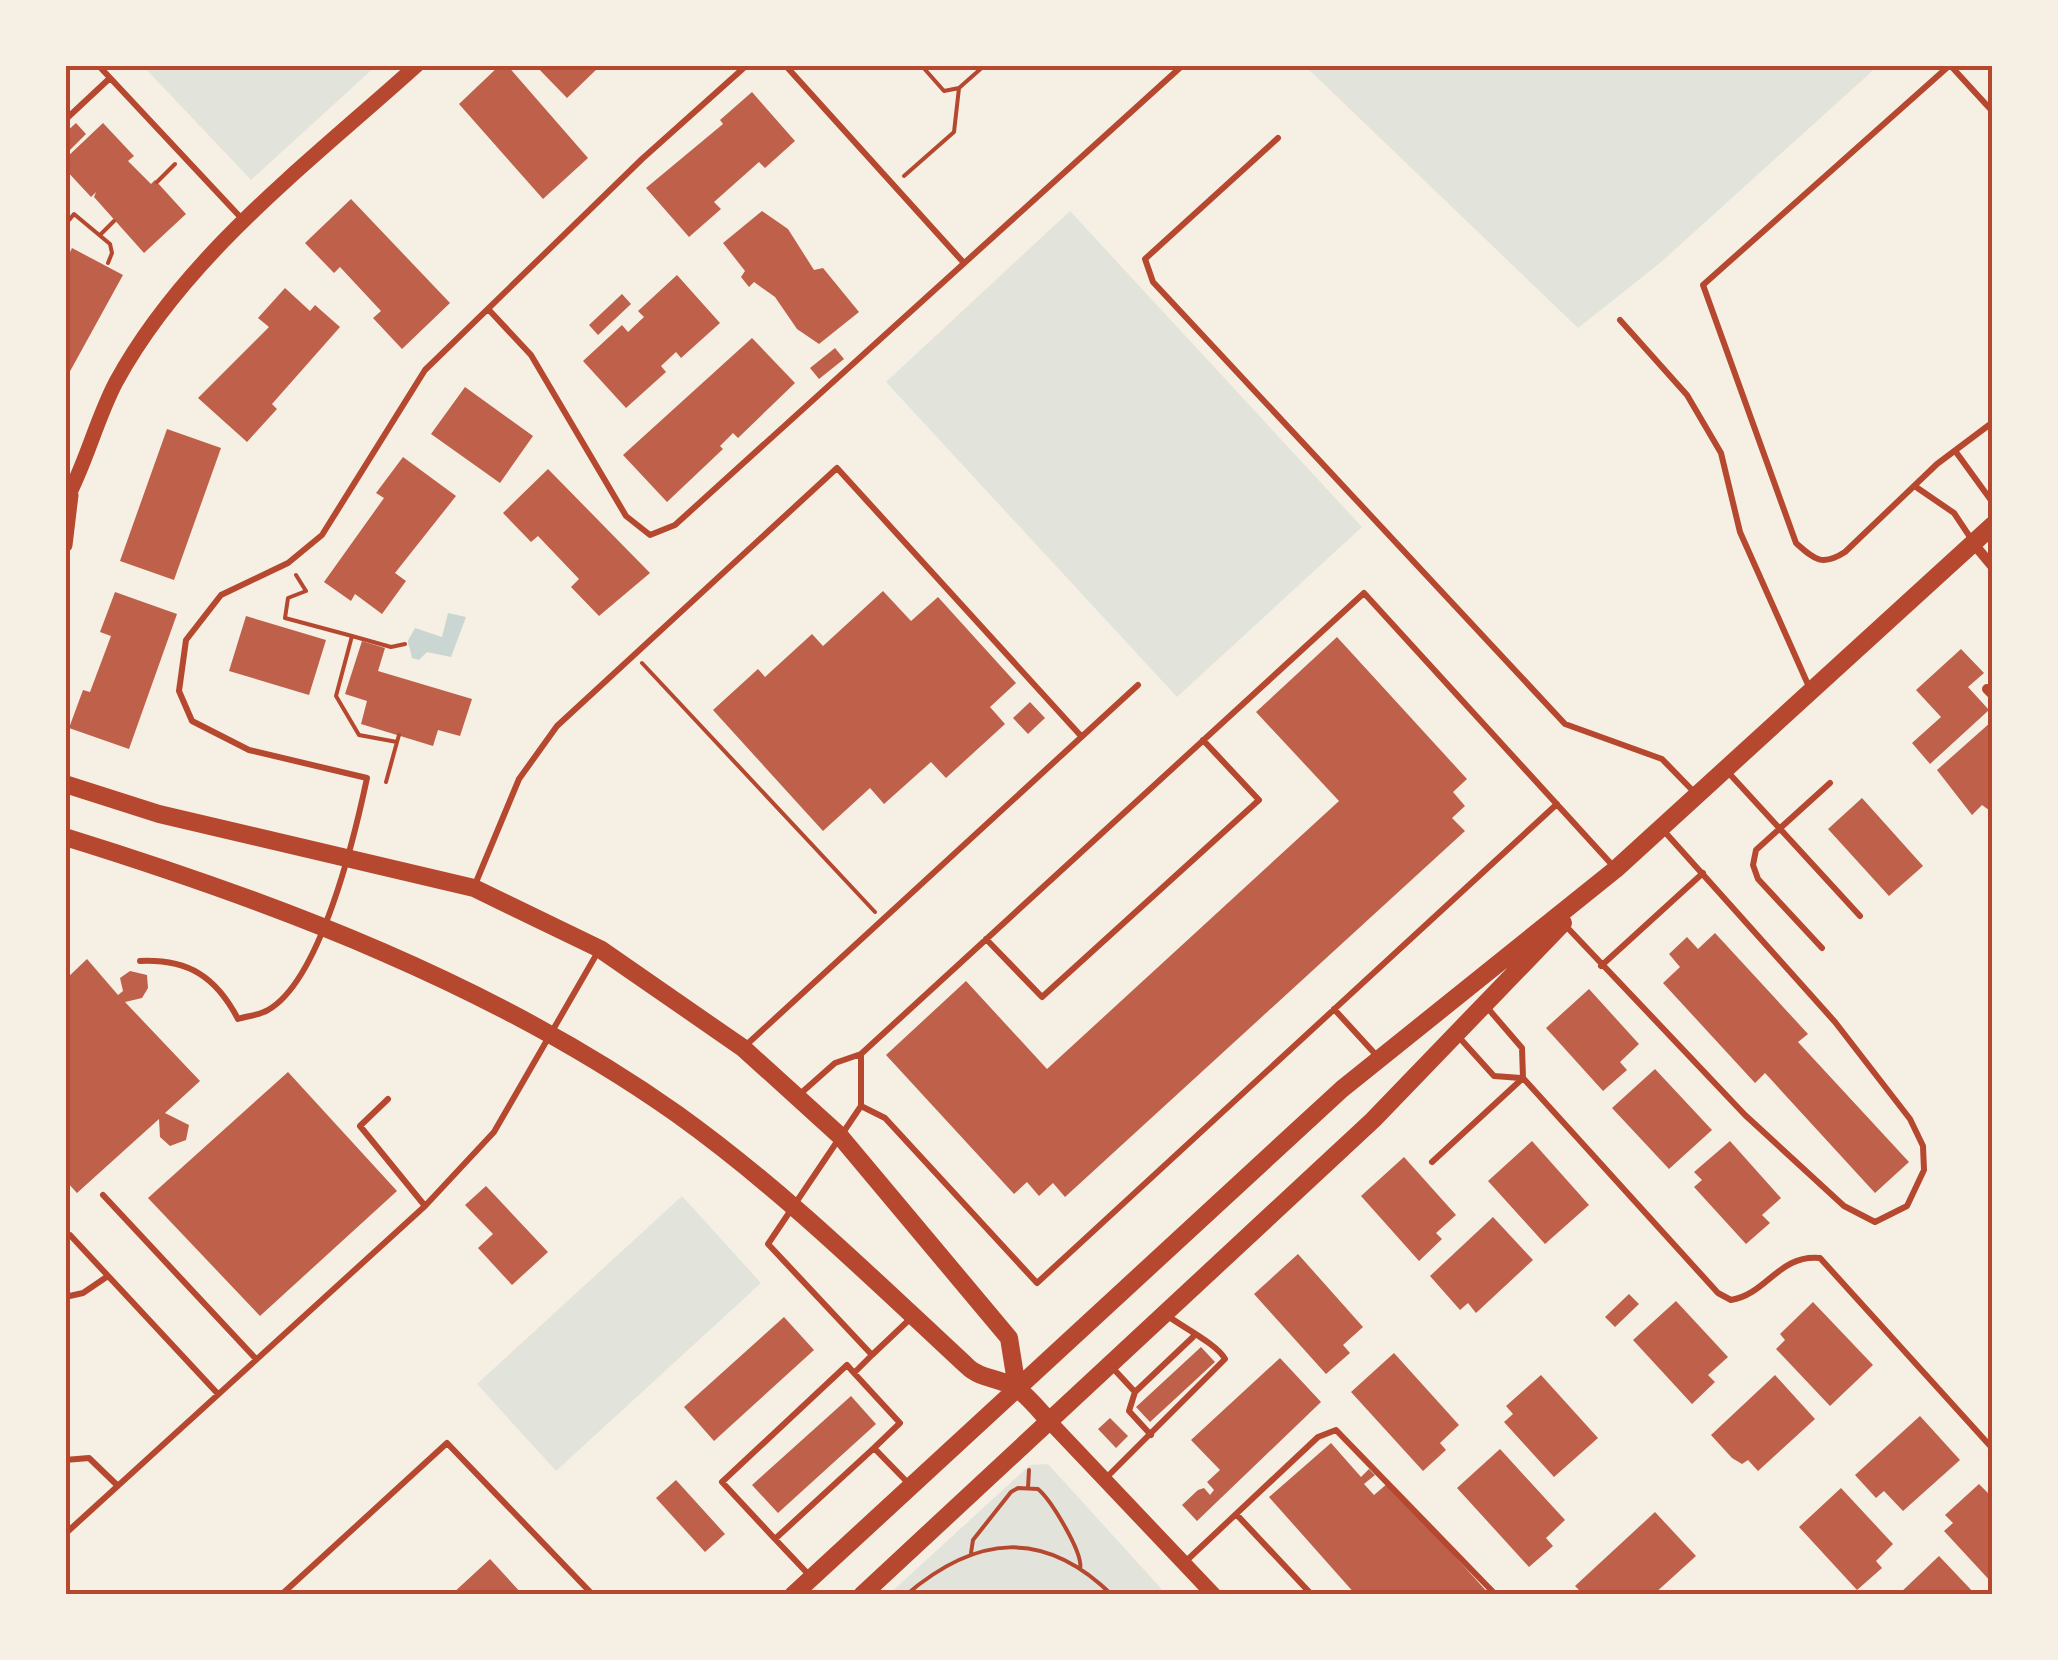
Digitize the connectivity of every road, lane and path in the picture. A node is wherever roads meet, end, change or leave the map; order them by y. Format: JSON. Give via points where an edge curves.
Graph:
{"nodes":[{"id":1,"x":98,"y":65,"type":"edge"},
{"id":2,"x":417,"y":65,"type":"edge"},
{"id":3,"x":747,"y":65,"type":"edge"},
{"id":4,"x":785,"y":65,"type":"edge"},
{"id":5,"x":920,"y":65,"type":"edge"},
{"id":6,"x":985,"y":65,"type":"edge"},
{"id":7,"x":1183,"y":65,"type":"edge"},
{"id":8,"x":913,"y":70,"type":"dead end"},
{"id":9,"x":110,"y":78,"type":"junction"},
{"id":10,"x":958,"y":88,"type":"junction"},
{"id":11,"x":1993,"y":112,"type":"edge"},
{"id":12,"x":65,"y":120,"type":"edge"},
{"id":13,"x":1278,"y":138,"type":"dead end"},
{"id":14,"x":184,"y":157,"type":"junction"},
{"id":15,"x":157,"y":182,"type":"dead end"},
{"id":16,"x":894,"y":186,"type":"junction"},
{"id":17,"x":114,"y":221,"type":"dead end"},
{"id":18,"x":245,"y":222,"type":"junction"},
{"id":19,"x":65,"y":225,"type":"edge"},
{"id":20,"x":100,"y":234,"type":"junction"},
{"id":21,"x":964,"y":263,"type":"junction"},
{"id":22,"x":108,"y":264,"type":"dead end"},
{"id":23,"x":489,"y":310,"type":"junction"},
{"id":24,"x":1620,"y":320,"type":"dead end"},
{"id":25,"x":1993,"y":422,"type":"edge"},
{"id":26,"x":1956,"y":452,"type":"junction"},
{"id":27,"x":1916,"y":488,"type":"junction"},
{"id":28,"x":68,"y":496,"type":"edge"},
{"id":29,"x":1993,"y":502,"type":"edge"},
{"id":30,"x":1993,"y":525,"type":"edge"},
{"id":31,"x":1973,"y":543,"type":"junction"},
{"id":32,"x":65,"y":544,"type":"edge"},
{"id":33,"x":288,"y":562,"type":"junction"},
{"id":34,"x":1993,"y":567,"type":"edge"},
{"id":35,"x":286,"y":618,"type":"junction"},
{"id":36,"x":283,"y":627,"type":"dead end"},
{"id":37,"x":352,"y":636,"type":"junction"},
{"id":38,"x":405,"y":644,"type":"dead end"},
{"id":39,"x":632,"y":652,"type":"junction"},
{"id":40,"x":1138,"y":685,"type":"dead end"},
{"id":41,"x":1810,"y":690,"type":"junction"},
{"id":42,"x":1082,"y":736,"type":"junction"},
{"id":43,"x":1204,"y":740,"type":"junction"},
{"id":44,"x":1725,"y":769,"type":"junction"},
{"id":45,"x":386,"y":782,"type":"dead end"},
{"id":46,"x":1830,"y":783,"type":"dead end"},
{"id":47,"x":65,"y":784,"type":"edge"},
{"id":48,"x":1697,"y":795,"type":"junction"},
{"id":49,"x":1556,"y":804,"type":"junction"},
{"id":50,"x":1661,"y":827,"type":"junction"},
{"id":51,"x":1780,"y":828,"type":"junction"},
{"id":52,"x":65,"y":838,"type":"edge"},
{"id":53,"x":350,"y":859,"type":"junction"},
{"id":54,"x":1616,"y":869,"type":"junction"},
{"id":55,"x":1702,"y":872,"type":"junction"},
{"id":56,"x":474,"y":888,"type":"junction"},
{"id":57,"x":1860,"y":916,"type":"dead end"},
{"id":58,"x":882,"y":920,"type":"junction"},
{"id":59,"x":1563,"y":924,"type":"junction"},
{"id":60,"x":321,"y":928,"type":"junction"},
{"id":61,"x":986,"y":939,"type":"junction"},
{"id":62,"x":1822,"y":948,"type":"dead end"},
{"id":63,"x":600,"y":949,"type":"junction"},
{"id":64,"x":140,"y":961,"type":"dead end"},
{"id":65,"x":1601,"y":966,"type":"junction"},
{"id":66,"x":1485,"y":1005,"type":"junction"},
{"id":67,"x":1334,"y":1010,"type":"junction"},
{"id":68,"x":1456,"y":1034,"type":"junction"},
{"id":69,"x":552,"y":1038,"type":"junction"},
{"id":70,"x":743,"y":1048,"type":"junction"},
{"id":71,"x":860,"y":1054,"type":"junction"},
{"id":72,"x":1379,"y":1059,"type":"junction"},
{"id":73,"x":1523,"y":1078,"type":"junction"},
{"id":74,"x":796,"y":1096,"type":"junction"},
{"id":75,"x":388,"y":1099,"type":"dead end"},
{"id":76,"x":861,"y":1106,"type":"junction"},
{"id":77,"x":839,"y":1135,"type":"junction"},
{"id":78,"x":1432,"y":1162,"type":"dead end"},
{"id":79,"x":103,"y":1195,"type":"dead end"},
{"id":80,"x":793,"y":1203,"type":"junction"},
{"id":81,"x":424,"y":1206,"type":"junction"},
{"id":82,"x":65,"y":1236,"type":"edge"},
{"id":83,"x":108,"y":1276,"type":"junction"},
{"id":84,"x":65,"y":1297,"type":"edge"},
{"id":85,"x":915,"y":1314,"type":"junction"},
{"id":86,"x":1164,"y":1314,"type":"junction"},
{"id":87,"x":1193,"y":1337,"type":"junction"},
{"id":88,"x":872,"y":1355,"type":"junction"},
{"id":89,"x":256,"y":1360,"type":"junction"},
{"id":90,"x":1109,"y":1364,"type":"junction"},
{"id":91,"x":854,"y":1373,"type":"junction"},
{"id":92,"x":1017,"y":1388,"type":"junction"},
{"id":93,"x":1135,"y":1392,"type":"junction"},
{"id":94,"x":218,"y":1394,"type":"junction"},
{"id":95,"x":1048,"y":1420,"type":"junction"},
{"id":96,"x":1151,"y":1435,"type":"junction"},
{"id":97,"x":874,"y":1448,"type":"junction"},
{"id":98,"x":1993,"y":1450,"type":"edge"},
{"id":99,"x":65,"y":1460,"type":"edge"},
{"id":100,"x":1029,"y":1470,"type":"dead end"},
{"id":101,"x":1106,"y":1478,"type":"junction"},
{"id":102,"x":118,"y":1486,"type":"junction"},
{"id":103,"x":911,"y":1486,"type":"junction"},
{"id":104,"x":1028,"y":1488,"type":"junction"},
{"id":105,"x":1237,"y":1515,"type":"junction"},
{"id":106,"x":65,"y":1534,"type":"edge"},
{"id":107,"x":775,"y":1539,"type":"junction"},
{"id":108,"x":971,"y":1554,"type":"junction"},
{"id":109,"x":1184,"y":1563,"type":"junction"},
{"id":110,"x":1080,"y":1569,"type":"junction"},
{"id":111,"x":812,"y":1578,"type":"junction"},
{"id":112,"x":280,"y":1595,"type":"edge"},
{"id":113,"x":593,"y":1595,"type":"edge"},
{"id":114,"x":794,"y":1595,"type":"edge"},
{"id":115,"x":862,"y":1595,"type":"edge"},
{"id":116,"x":906,"y":1595,"type":"edge"},
{"id":117,"x":1112,"y":1595,"type":"edge"},
{"id":118,"x":1214,"y":1595,"type":"edge"},
{"id":119,"x":1312,"y":1595,"type":"edge"},
{"id":120,"x":1496,"y":1595,"type":"edge"}],
"edges":[{"from":1,"to":9,"type":"lane"},
{"from":2,"to":18,"type":"street"},
{"from":3,"to":23,"type":"lane"},
{"from":4,"to":16,"type":"lane"},
{"from":5,"to":8,"type":"path"},
{"from":5,"to":10,"type":"path","via":[[944,91]]},
{"from":6,"to":10,"type":"path"},
{"from":7,"to":21,"type":"lane"},
{"from":9,"to":12,"type":"lane"},
{"from":9,"to":14,"type":"lane"},
{"from":10,"to":16,"type":"path","via":[[954,132]]},
{"from":11,"to":27,"type":"lane","via":[[1950,65],[1704,285],[1796,543],[1814,560],[1830,562]]},
{"from":13,"to":48,"type":"lane","via":[[1145,259],[1154,282],[1565,724],[1662,759]]},
{"from":14,"to":15,"type":"path"},
{"from":14,"to":18,"type":"lane"},
{"from":16,"to":21,"type":"lane"},
{"from":17,"to":20,"type":"path"},
{"from":18,"to":28,"type":"street","via":[[174,298],[116,382]]},
{"from":19,"to":20,"type":"path","via":[[74,214]]},
{"from":20,"to":22,"type":"path","via":[[112,252]]},
{"from":21,"to":23,"type":"lane","via":[[675,525],[650,535],[626,516],[531,354]]},
{"from":23,"to":33,"type":"lane","via":[[425,370],[322,534]]},
{"from":24,"to":41,"type":"lane","via":[[1687,394],[1721,453],[1740,532]]},
{"from":25,"to":26,"type":"lane"},
{"from":26,"to":27,"type":"lane"},
{"from":26,"to":29,"type":"lane"},
{"from":27,"to":31,"type":"lane","via":[[1954,513]]},
{"from":28,"to":32,"type":"street"},
{"from":30,"to":31,"type":"main road"},
{"from":31,"to":34,"type":"street"},
{"from":31,"to":41,"type":"main road"},
{"from":33,"to":35,"type":"path","via":[[306,592],[288,598]]},
{"from":33,"to":53,"type":"lane","via":[[221,595],[186,640],[179,691],[192,722],[249,750],[367,778]]},
{"from":35,"to":36,"type":"path"},
{"from":35,"to":37,"type":"path"},
{"from":37,"to":38,"type":"path","via":[[391,647]]},
{"from":37,"to":45,"type":"path","via":[[336,696],[358,735],[398,738]]},
{"from":39,"to":42,"type":"lane","via":[[837,468]]},
{"from":39,"to":56,"type":"lane","via":[[556,726],[519,779]]},
{"from":39,"to":58,"type":"path"},
{"from":40,"to":42,"type":"lane"},
{"from":41,"to":44,"type":"main road"},
{"from":42,"to":58,"type":"lane"},
{"from":43,"to":49,"type":"lane","via":[[1364,593]]},
{"from":43,"to":61,"type":"lane"},
{"from":43,"to":61,"type":"lane","via":[[1259,800],[1042,996]]},
{"from":44,"to":48,"type":"main road"},
{"from":44,"to":51,"type":"lane"},
{"from":46,"to":51,"type":"lane"},
{"from":47,"to":53,"type":"main road","via":[[159,814]]},
{"from":48,"to":50,"type":"main road"},
{"from":49,"to":54,"type":"lane"},
{"from":49,"to":67,"type":"lane"},
{"from":50,"to":54,"type":"main road"},
{"from":50,"to":55,"type":"lane"},
{"from":51,"to":57,"type":"lane"},
{"from":51,"to":62,"type":"lane","via":[[1756,850],[1753,865]]},
{"from":52,"to":60,"type":"main road","via":[[201,880]]},
{"from":53,"to":56,"type":"main road"},
{"from":53,"to":60,"type":"lane"},
{"from":54,"to":59,"type":"main road"},
{"from":54,"to":72,"type":"main road"},
{"from":55,"to":65,"type":"lane"},
{"from":55,"to":65,"type":"lane","via":[[1835,1022],[1910,1119],[1923,1146],[1924,1170],[1907,1206],[1875,1222],[1844,1206],[1744,1115]]},
{"from":56,"to":63,"type":"main road"},
{"from":58,"to":70,"type":"lane"},
{"from":59,"to":65,"type":"lane"},
{"from":59,"to":66,"type":"main road"},
{"from":60,"to":64,"type":"lane","via":[[300,980],[268,1010],[238,1019],[222,989],[190,968]]},
{"from":60,"to":69,"type":"main road","via":[[413,965]]},
{"from":61,"to":71,"type":"lane"},
{"from":63,"to":69,"type":"lane"},
{"from":63,"to":70,"type":"main road"},
{"from":66,"to":68,"type":"main road"},
{"from":66,"to":73,"type":"lane","via":[[1522,1048]]},
{"from":67,"to":72,"type":"lane"},
{"from":67,"to":76,"type":"lane","via":[[1037,1283],[885,1118]]},
{"from":68,"to":73,"type":"lane","via":[[1494,1076]]},
{"from":68,"to":86,"type":"main road"},
{"from":69,"to":80,"type":"main road","via":[[674,1113]]},
{"from":69,"to":81,"type":"lane","via":[[494,1132]]},
{"from":70,"to":74,"type":"main road"},
{"from":71,"to":74,"type":"lane","via":[[835,1062]]},
{"from":71,"to":76,"type":"lane"},
{"from":72,"to":92,"type":"main road"},
{"from":73,"to":78,"type":"lane"},
{"from":73,"to":98,"type":"lane","via":[[1718,1293],[1745,1298],[1785,1264],[1801,1256],[1820,1258]]},
{"from":74,"to":77,"type":"main road"},
{"from":75,"to":81,"type":"lane","via":[[360,1126]]},
{"from":76,"to":77,"type":"lane"},
{"from":77,"to":80,"type":"lane"},
{"from":77,"to":92,"type":"main road","via":[[1009,1338]]},
{"from":79,"to":89,"type":"lane"},
{"from":80,"to":85,"type":"main road"},
{"from":80,"to":88,"type":"lane","via":[[768,1244]]},
{"from":81,"to":89,"type":"lane"},
{"from":82,"to":83,"type":"lane"},
{"from":83,"to":84,"type":"lane"},
{"from":83,"to":94,"type":"lane"},
{"from":85,"to":88,"type":"lane"},
{"from":85,"to":92,"type":"main road","via":[[972,1372]]},
{"from":86,"to":87,"type":"lane"},
{"from":86,"to":90,"type":"main road"},
{"from":87,"to":93,"type":"lane"},
{"from":87,"to":96,"type":"lane","via":[[1210,1342],[1226,1360]]},
{"from":88,"to":91,"type":"lane"},
{"from":89,"to":94,"type":"lane"},
{"from":90,"to":93,"type":"lane"},
{"from":90,"to":95,"type":"main road"},
{"from":91,"to":97,"type":"lane","via":[[900,1423]]},
{"from":91,"to":107,"type":"lane","via":[[846,1366],[722,1482]]},
{"from":92,"to":95,"type":"main road"},
{"from":92,"to":103,"type":"main road"},
{"from":93,"to":96,"type":"lane","via":[[1129,1411]]},
{"from":94,"to":102,"type":"lane"},
{"from":95,"to":101,"type":"street"},
{"from":95,"to":115,"type":"main road"},
{"from":96,"to":101,"type":"lane"},
{"from":97,"to":103,"type":"lane"},
{"from":97,"to":107,"type":"lane"},
{"from":99,"to":102,"type":"lane","via":[[89,1458]]},
{"from":100,"to":104,"type":"path"},
{"from":101,"to":109,"type":"street"},
{"from":102,"to":106,"type":"lane"},
{"from":103,"to":111,"type":"main road"},
{"from":104,"to":108,"type":"path","via":[[1006,1497],[973,1540]]},
{"from":104,"to":110,"type":"path","via":[[1051,1501],[1082,1556]]},
{"from":105,"to":109,"type":"lane"},
{"from":105,"to":119,"type":"lane"},
{"from":105,"to":120,"type":"lane","via":[[1318,1437],[1336,1430]]},
{"from":107,"to":111,"type":"lane"},
{"from":108,"to":110,"type":"path","via":[[1030,1548]]},
{"from":108,"to":116,"type":"path"},
{"from":109,"to":118,"type":"street"},
{"from":110,"to":117,"type":"path"},
{"from":111,"to":114,"type":"main road"},
{"from":112,"to":113,"type":"lane","via":[[447,1443]]}]}
